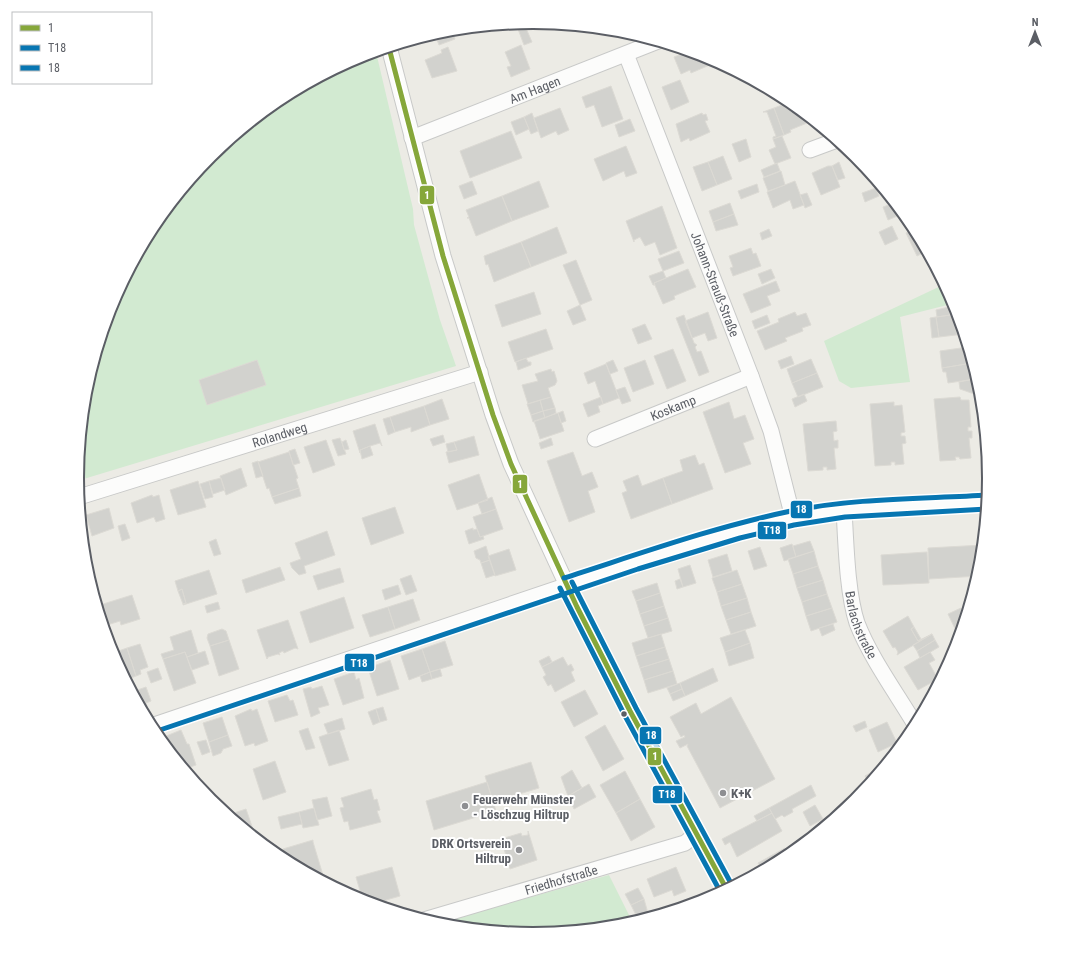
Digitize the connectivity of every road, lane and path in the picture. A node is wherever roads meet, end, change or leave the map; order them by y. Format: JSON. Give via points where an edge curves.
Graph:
{"nodes":[{"id":1,"x":650,"y":44,"type":"edge"},
{"id":2,"x":390,"y":53,"type":"edge"},
{"id":3,"x":626,"y":54,"type":"junction"},
{"id":4,"x":412,"y":138,"type":"junction"},
{"id":5,"x":831,"y":142,"type":"edge"},
{"id":6,"x":810,"y":150,"type":"dead end"},
{"id":7,"x":480,"y":372,"type":"junction"},
{"id":8,"x":751,"y":376,"type":"junction"},
{"id":9,"x":595,"y":439,"type":"dead end"},
{"id":10,"x":85,"y":495,"type":"edge"},
{"id":11,"x":982,"y":502,"type":"edge"},
{"id":12,"x":844,"y":510,"type":"junction"},
{"id":13,"x":793,"y":518,"type":"junction"},
{"id":14,"x":566,"y":585,"type":"junction"},
{"id":15,"x":912,"y":720,"type":"edge"},
{"id":16,"x":157,"y":724,"type":"edge"},
{"id":17,"x":696,"y":834,"type":"junction"},
{"id":18,"x":724,"y":885,"type":"edge"},
{"id":19,"x":435,"y":917,"type":"edge"}],
"edges":[{"from":1,"to":3,"type":"street","name":"Am Hagen"},
{"from":2,"to":4,"type":"street"},
{"from":3,"to":4,"type":"street","name":"Am Hagen"},
{"from":3,"to":8,"type":"street","name":"Johann-Strauß-Straße"},
{"from":4,"to":7,"type":"street","via":[[443,256]]},
{"from":5,"to":6,"type":"street"},
{"from":7,"to":10,"type":"street","name":"Rolandweg"},
{"from":7,"to":14,"type":"street","via":[[511,464]]},
{"from":8,"to":9,"type":"street","name":"Koskamp"},
{"from":8,"to":13,"type":"street","name":"Johann-Strauß-Straße","via":[[771,431]]},
{"from":11,"to":12,"type":"street"},
{"from":12,"to":13,"type":"street"},
{"from":12,"to":15,"type":"street","name":"Barlachstraße","via":[[852,597],[857,622]]},
{"from":13,"to":14,"type":"street","via":[[738,530]]},
{"from":14,"to":16,"type":"street"},
{"from":14,"to":17,"type":"street"},
{"from":17,"to":18,"type":"street"},
{"from":17,"to":19,"type":"street","name":"Friedhofstraße","via":[[686,843]]}]}
